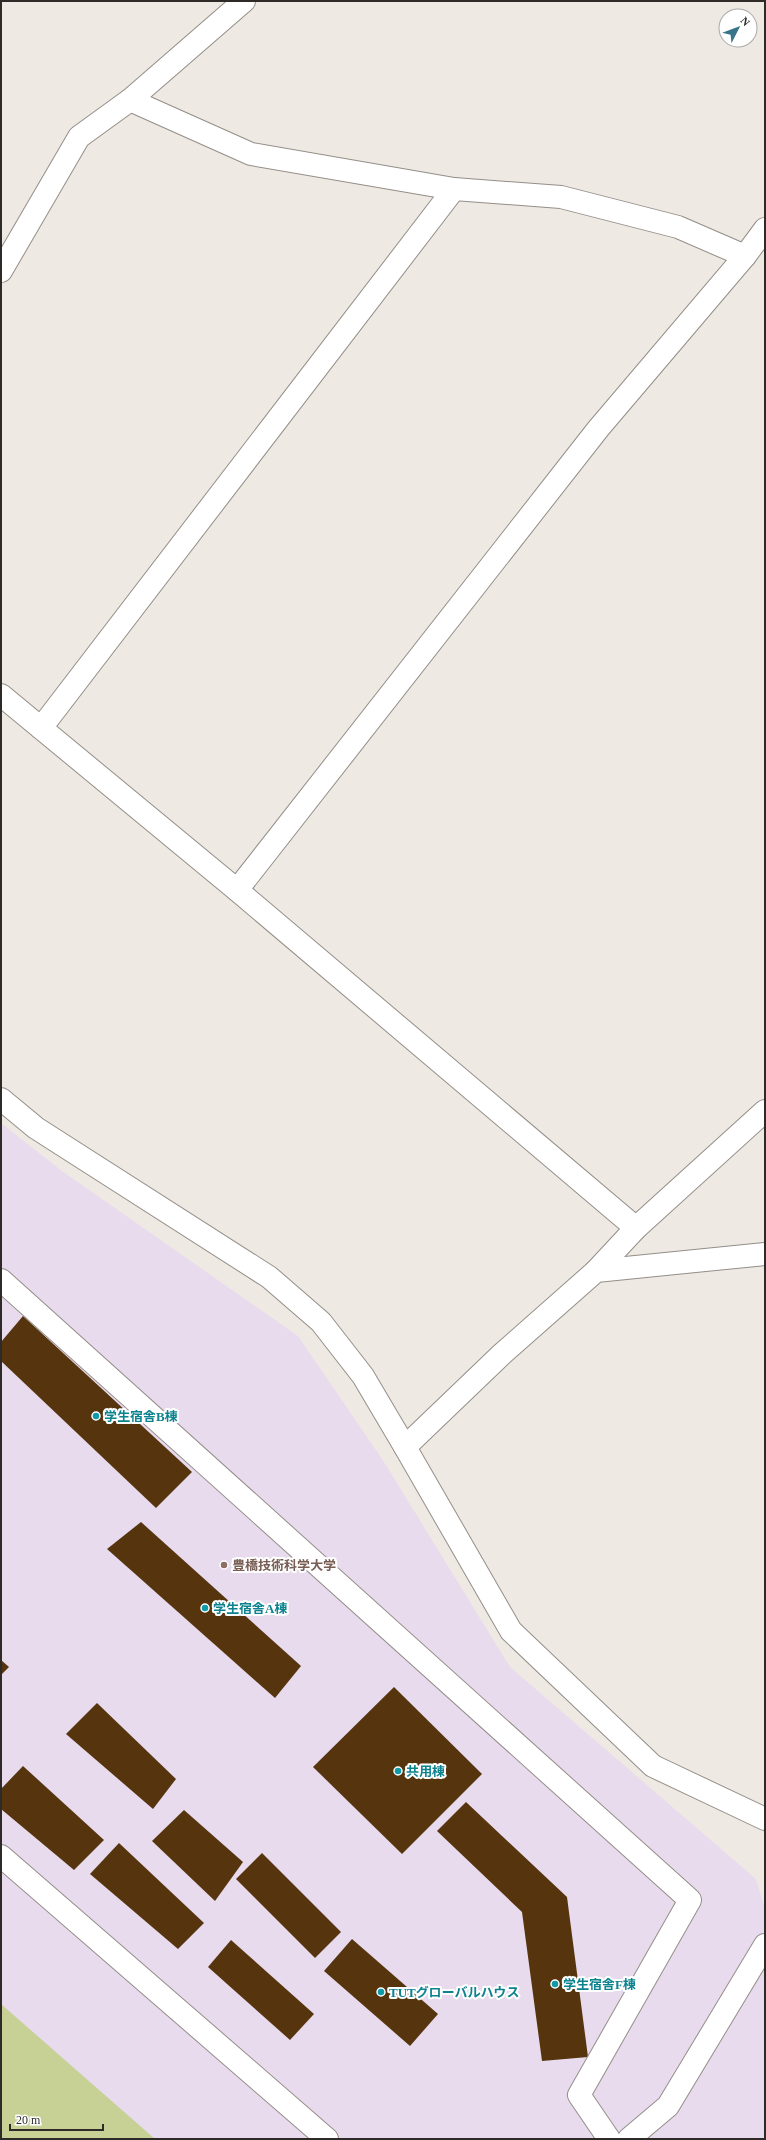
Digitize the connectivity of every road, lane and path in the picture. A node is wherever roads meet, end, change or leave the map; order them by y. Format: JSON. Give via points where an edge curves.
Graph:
{"nodes":[{"id":1,"x":244,"y":1,"type":"edge"},
{"id":2,"x":130,"y":100,"type":"junction"},
{"id":3,"x":454,"y":189,"type":"junction"},
{"id":4,"x":765,"y":229,"type":"edge"},
{"id":5,"x":745,"y":256,"type":"junction"},
{"id":6,"x":1,"y":271,"type":"edge"},
{"id":7,"x":1,"y":695,"type":"edge"},
{"id":8,"x":41,"y":728,"type":"junction"},
{"id":9,"x":237,"y":890,"type":"junction"},
{"id":10,"x":1,"y":1099,"type":"edge"},
{"id":11,"x":765,"y":1111,"type":"edge"},
{"id":12,"x":636,"y":1228,"type":"junction"},
{"id":13,"x":765,"y":1254,"type":"edge"},
{"id":14,"x":596,"y":1271,"type":"junction"},
{"id":15,"x":1,"y":1280,"type":"edge"},
{"id":16,"x":406,"y":1447,"type":"junction"},
{"id":17,"x":765,"y":1819,"type":"edge"},
{"id":18,"x":1,"y":1856,"type":"edge"},
{"id":19,"x":765,"y":1945,"type":"edge"},
{"id":20,"x":327,"y":2139,"type":"edge"},
{"id":21,"x":609,"y":2139,"type":"edge"},
{"id":22,"x":629,"y":2139,"type":"edge"}],
"edges":[{"from":1,"to":2,"type":"street"},
{"from":2,"to":3,"type":"street","via":[[251,154]]},
{"from":2,"to":6,"type":"street","via":[[79,137]]},
{"from":3,"to":5,"type":"street","via":[[561,197],[678,227]]},
{"from":3,"to":8,"type":"street"},
{"from":4,"to":5,"type":"street"},
{"from":5,"to":9,"type":"street","via":[[598,429]]},
{"from":7,"to":8,"type":"street"},
{"from":8,"to":9,"type":"street"},
{"from":9,"to":12,"type":"street"},
{"from":10,"to":16,"type":"street","via":[[36,1128],[269,1277],[321,1322],[363,1376]]},
{"from":11,"to":12,"type":"street"},
{"from":12,"to":14,"type":"street"},
{"from":13,"to":14,"type":"street"},
{"from":14,"to":16,"type":"street","via":[[502,1354]]},
{"from":15,"to":21,"type":"street","via":[[690,1900],[580,2095]]},
{"from":16,"to":17,"type":"street","via":[[511,1631],[653,1766]]},
{"from":18,"to":20,"type":"street"},
{"from":19,"to":22,"type":"street","via":[[668,2106]]}]}
